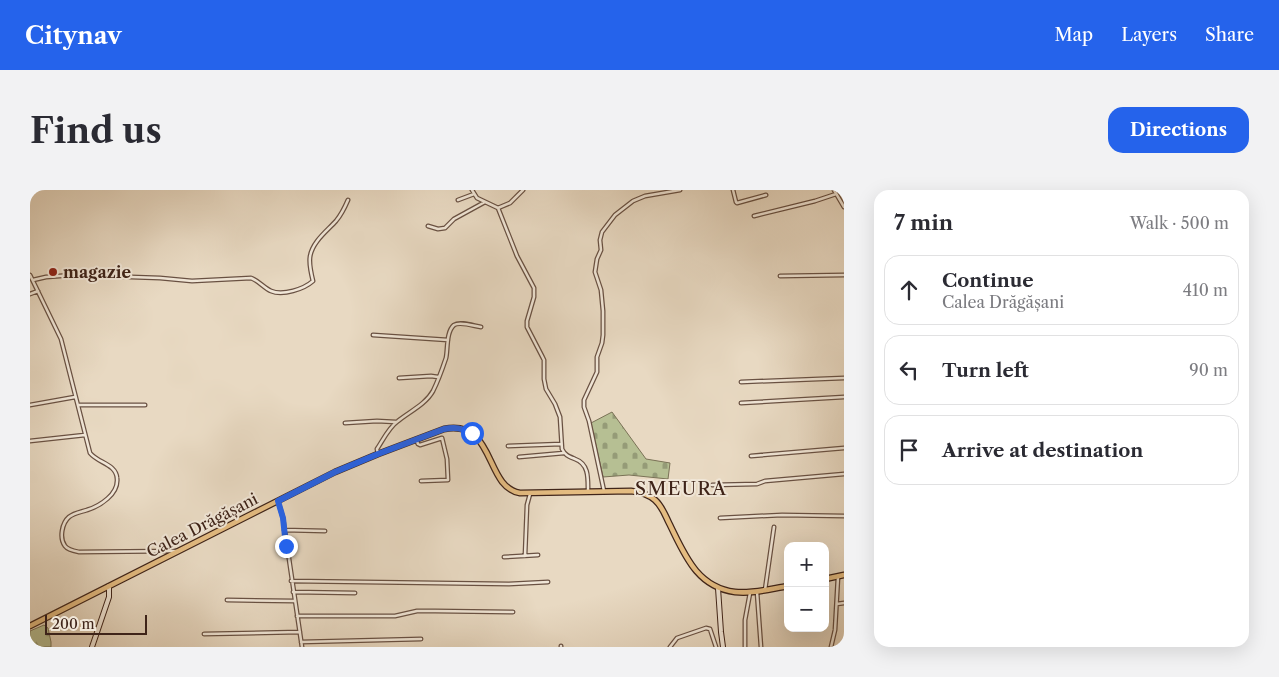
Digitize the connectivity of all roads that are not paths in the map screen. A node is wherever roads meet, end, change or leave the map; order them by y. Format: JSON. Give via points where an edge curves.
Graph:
{"nodes":[{"id":1,"x":472,"y":190,"type":"edge"},
{"id":2,"x":524,"y":190,"type":"edge"},
{"id":3,"x":680,"y":190,"type":"edge"},
{"id":4,"x":733,"y":190,"type":"edge"},
{"id":5,"x":834,"y":190,"type":"edge"},
{"id":6,"x":474,"y":194,"type":"junction"},
{"id":7,"x":836,"y":194,"type":"junction"},
{"id":8,"x":766,"y":195,"type":"dead end"},
{"id":9,"x":348,"y":200,"type":"dead end"},
{"id":10,"x":458,"y":200,"type":"dead end"},
{"id":11,"x":484,"y":202,"type":"junction"},
{"id":12,"x":844,"y":207,"type":"edge"},
{"id":13,"x":498,"y":208,"type":"junction"},
{"id":14,"x":754,"y":216,"type":"dead end"},
{"id":15,"x":428,"y":226,"type":"dead end"},
{"id":16,"x":30,"y":275,"type":"edge"},
{"id":17,"x":844,"y":275,"type":"edge"},
{"id":18,"x":780,"y":276,"type":"dead end"},
{"id":19,"x":33,"y":280,"type":"junction"},
{"id":20,"x":38,"y":291,"type":"junction"},
{"id":21,"x":30,"y":294,"type":"edge"},
{"id":22,"x":481,"y":327,"type":"dead end"},
{"id":23,"x":373,"y":335,"type":"dead end"},
{"id":24,"x":448,"y":340,"type":"junction"},
{"id":25,"x":438,"y":377,"type":"junction"},
{"id":26,"x":399,"y":378,"type":"dead end"},
{"id":27,"x":844,"y":378,"type":"edge"},
{"id":28,"x":741,"y":382,"type":"dead end"},
{"id":29,"x":76,"y":397,"type":"junction"},
{"id":30,"x":844,"y":397,"type":"edge"},
{"id":31,"x":741,"y":403,"type":"dead end"},
{"id":32,"x":30,"y":404,"type":"edge"},
{"id":33,"x":78,"y":405,"type":"junction"},
{"id":34,"x":145,"y":405,"type":"dead end"},
{"id":35,"x":396,"y":422,"type":"junction"},
{"id":36,"x":345,"y":423,"type":"dead end"},
{"id":37,"x":85,"y":435,"type":"junction"},
{"id":38,"x":416,"y":439,"type":"junction"},
{"id":39,"x":30,"y":441,"type":"edge"},
{"id":40,"x":561,"y":444,"type":"junction"},
{"id":41,"x":508,"y":446,"type":"dead end"},
{"id":42,"x":844,"y":448,"type":"edge"},
{"id":43,"x":378,"y":454,"type":"junction"},
{"id":44,"x":564,"y":454,"type":"junction"},
{"id":45,"x":751,"y":456,"type":"dead end"},
{"id":46,"x":520,"y":457,"type":"dead end"},
{"id":47,"x":844,"y":474,"type":"edge"},
{"id":48,"x":421,"y":481,"type":"dead end"},
{"id":49,"x":712,"y":485,"type":"dead end"},
{"id":50,"x":588,"y":491,"type":"junction"},
{"id":51,"x":604,"y":491,"type":"junction"},
{"id":52,"x":530,"y":493,"type":"junction"},
{"id":53,"x":278,"y":501,"type":"junction"},
{"id":54,"x":844,"y":516,"type":"edge"},
{"id":55,"x":720,"y":518,"type":"dead end"},
{"id":56,"x":774,"y":527,"type":"dead end"},
{"id":57,"x":284,"y":530,"type":"junction"},
{"id":58,"x":325,"y":532,"type":"dead end"},
{"id":59,"x":177,"y":551,"type":"junction"},
{"id":60,"x":538,"y":555,"type":"dead end"},
{"id":61,"x":525,"y":556,"type":"junction"},
{"id":62,"x":504,"y":557,"type":"dead end"},
{"id":63,"x":838,"y":576,"type":"junction"},
{"id":64,"x":844,"y":576,"type":"edge"},
{"id":65,"x":829,"y":578,"type":"edge"},
{"id":66,"x":291,"y":581,"type":"junction"},
{"id":67,"x":548,"y":582,"type":"dead end"},
{"id":68,"x":110,"y":586,"type":"junction"},
{"id":69,"x":784,"y":587,"type":"edge"},
{"id":70,"x":718,"y":588,"type":"junction"},
{"id":71,"x":765,"y":590,"type":"junction"},
{"id":72,"x":293,"y":592,"type":"junction"},
{"id":73,"x":757,"y":592,"type":"junction"},
{"id":74,"x":355,"y":593,"type":"dead end"},
{"id":75,"x":750,"y":593,"type":"junction"},
{"id":76,"x":227,"y":600,"type":"dead end"},
{"id":77,"x":294,"y":601,"type":"junction"},
{"id":78,"x":836,"y":604,"type":"junction"},
{"id":79,"x":844,"y":604,"type":"edge"},
{"id":80,"x":513,"y":612,"type":"dead end"},
{"id":81,"x":297,"y":616,"type":"junction"},
{"id":82,"x":30,"y":626,"type":"edge"},
{"id":83,"x":300,"y":632,"type":"junction"},
{"id":84,"x":204,"y":634,"type":"dead end"},
{"id":85,"x":421,"y":640,"type":"dead end"},
{"id":86,"x":301,"y":642,"type":"junction"},
{"id":87,"x":92,"y":647,"type":"edge"},
{"id":88,"x":302,"y":647,"type":"edge"},
{"id":89,"x":670,"y":647,"type":"edge"},
{"id":90,"x":716,"y":647,"type":"edge"},
{"id":91,"x":723,"y":647,"type":"edge"},
{"id":92,"x":745,"y":647,"type":"edge"},
{"id":93,"x":761,"y":647,"type":"edge"},
{"id":94,"x":831,"y":647,"type":"edge"}],
"edges":[{"from":1,"to":6,"type":"street"},
{"from":2,"to":13,"type":"street","via":[[510,203]]},
{"from":3,"to":51,"type":"street","via":[[633,201],[615,215],[602,232],[595,272],[601,290],[603,335],[597,372],[584,406]]},
{"from":4,"to":8,"type":"street","via":[[737,203]]},
{"from":5,"to":7,"type":"street"},
{"from":6,"to":10,"type":"street"},
{"from":6,"to":11,"type":"street"},
{"from":7,"to":12,"type":"street"},
{"from":7,"to":14,"type":"street"},
{"from":9,"to":19,"type":"street","via":[[312,250],[313,281],[293,290],[272,292],[251,278],[192,281],[72,275]]},
{"from":11,"to":13,"type":"street"},
{"from":11,"to":15,"type":"street","via":[[445,228]]},
{"from":13,"to":40,"type":"street","via":[[516,256],[534,288],[527,326],[544,360],[545,384],[558,411]]},
{"from":16,"to":19,"type":"street"},
{"from":17,"to":18,"type":"street"},
{"from":19,"to":20,"type":"street"},
{"from":20,"to":21,"type":"street"},
{"from":20,"to":29,"type":"street","via":[[61,339]]},
{"from":22,"to":24,"type":"street","via":[[457,324],[453,326]]},
{"from":23,"to":24,"type":"street"},
{"from":24,"to":25,"type":"street"},
{"from":25,"to":26,"type":"street"},
{"from":25,"to":35,"type":"street","via":[[430,396]]},
{"from":27,"to":28,"type":"street"},
{"from":29,"to":32,"type":"street"},
{"from":29,"to":33,"type":"street"},
{"from":30,"to":31,"type":"street"},
{"from":33,"to":34,"type":"street"},
{"from":33,"to":37,"type":"street"},
{"from":35,"to":36,"type":"street"},
{"from":35,"to":43,"type":"street","via":[[377,449]]},
{"from":37,"to":39,"type":"street"},
{"from":37,"to":59,"type":"street","via":[[90,453],[112,468],[117,482],[113,494],[105,500],[66,520],[62,533],[65,546],[79,552]]},
{"from":38,"to":43,"type":"main road","name":"Calea Drăgășani"},
{"from":38,"to":48,"type":"street","via":[[420,445],[442,438],[446,459],[448,480]]},
{"from":38,"to":52,"type":"main road","name":"Calea Drăgășani","via":[[444,429],[463,428],[480,441],[507,487],[515,492]]},
{"from":40,"to":41,"type":"street"},
{"from":40,"to":44,"type":"street"},
{"from":42,"to":45,"type":"street"},
{"from":43,"to":53,"type":"main road","name":"Calea Drăgășani"},
{"from":44,"to":46,"type":"street"},
{"from":44,"to":50,"type":"street","via":[[580,461],[586,468]]},
{"from":47,"to":49,"type":"street","via":[[757,484]]},
{"from":50,"to":51,"type":"main road","name":"Calea Drăgășani"},
{"from":50,"to":52,"type":"main road","name":"Calea Drăgășani"},
{"from":51,"to":70,"type":"main road","name":"Calea Drăgășani","via":[[638,491],[653,499],[664,512],[687,560]]},
{"from":52,"to":61,"type":"street"},
{"from":53,"to":57,"type":"street"},
{"from":53,"to":59,"type":"main road","name":"Calea Drăgășani"},
{"from":54,"to":55,"type":"street"},
{"from":56,"to":71,"type":"street"},
{"from":57,"to":58,"type":"street"},
{"from":57,"to":66,"type":"street"},
{"from":59,"to":68,"type":"main road","name":"Calea Drăgășani"},
{"from":60,"to":61,"type":"street"},
{"from":61,"to":62,"type":"street"},
{"from":63,"to":64,"type":"main road"},
{"from":63,"to":65,"type":"main road"},
{"from":63,"to":78,"type":"street"},
{"from":66,"to":67,"type":"street"},
{"from":66,"to":72,"type":"street"},
{"from":68,"to":82,"type":"main road","name":"Calea Drăgășani"},
{"from":68,"to":87,"type":"street"},
{"from":69,"to":71,"type":"main road"},
{"from":70,"to":75,"type":"main road"},
{"from":70,"to":91,"type":"street"},
{"from":71,"to":73,"type":"main road"},
{"from":72,"to":74,"type":"street"},
{"from":72,"to":77,"type":"street"},
{"from":73,"to":75,"type":"main road"},
{"from":73,"to":93,"type":"street"},
{"from":75,"to":92,"type":"street"},
{"from":76,"to":77,"type":"street"},
{"from":77,"to":81,"type":"street"},
{"from":78,"to":79,"type":"street"},
{"from":78,"to":94,"type":"street"},
{"from":80,"to":81,"type":"street","via":[[417,611],[395,616]]},
{"from":81,"to":83,"type":"street"},
{"from":83,"to":84,"type":"street"},
{"from":83,"to":86,"type":"street"},
{"from":85,"to":86,"type":"street"},
{"from":86,"to":88,"type":"street"},
{"from":89,"to":90,"type":"street","via":[[676,638],[706,628],[712,633]]}]}
